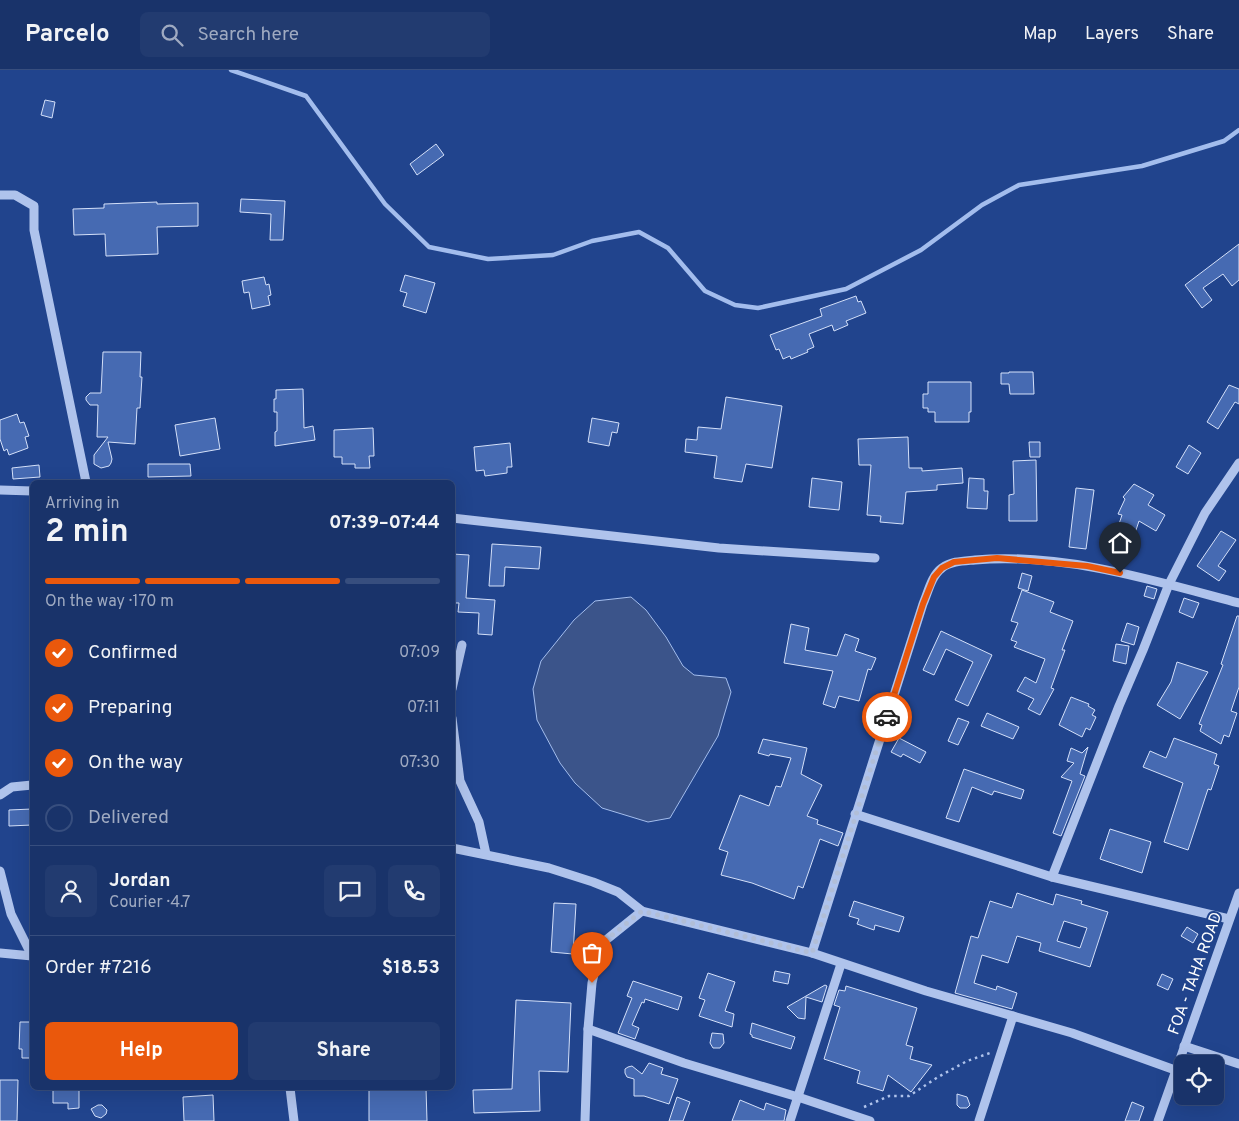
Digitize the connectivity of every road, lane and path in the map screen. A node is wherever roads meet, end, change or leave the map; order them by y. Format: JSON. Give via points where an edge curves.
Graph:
{"nodes":[{"id":1,"x":0,"y":195,"type":"edge"},
{"id":2,"x":1239,"y":463,"type":"edge"},
{"id":3,"x":86,"y":480,"type":"edge"},
{"id":4,"x":0,"y":490,"type":"edge"},
{"id":5,"x":30,"y":491,"type":"edge"},
{"id":6,"x":455,"y":518,"type":"edge"},
{"id":7,"x":874,"y":558,"type":"dead end"},
{"id":8,"x":1169,"y":584,"type":"junction"},
{"id":9,"x":1239,"y":603,"type":"edge"},
{"id":10,"x":462,"y":646,"type":"dead end"},
{"id":11,"x":455,"y":676,"type":"edge"},
{"id":12,"x":455,"y":742,"type":"edge"},
{"id":13,"x":30,"y":785,"type":"edge"},
{"id":14,"x":0,"y":795,"type":"edge"},
{"id":15,"x":855,"y":814,"type":"junction"},
{"id":16,"x":455,"y":849,"type":"edge"},
{"id":17,"x":486,"y":854,"type":"junction"},
{"id":18,"x":0,"y":871,"type":"edge"},
{"id":19,"x":1052,"y":877,"type":"junction"},
{"id":20,"x":1239,"y":893,"type":"edge"},
{"id":21,"x":4,"y":898,"type":"edge"},
{"id":22,"x":642,"y":911,"type":"junction"},
{"id":23,"x":1229,"y":919,"type":"junction"},
{"id":24,"x":30,"y":952,"type":"edge"},
{"id":25,"x":0,"y":953,"type":"edge"},
{"id":26,"x":812,"y":953,"type":"junction"},
{"id":27,"x":30,"y":956,"type":"edge"},
{"id":28,"x":841,"y":964,"type":"junction"},
{"id":29,"x":1013,"y":1016,"type":"junction"},
{"id":30,"x":588,"y":1029,"type":"junction"},
{"id":31,"x":1184,"y":1046,"type":"junction"},
{"id":32,"x":1002,"y":1049,"type":"junction"},
{"id":33,"x":1181,"y":1055,"type":"edge"},
{"id":34,"x":1239,"y":1064,"type":"edge"},
{"id":35,"x":1174,"y":1070,"type":"edge"},
{"id":36,"x":1174,"y":1073,"type":"edge"},
{"id":37,"x":290,"y":1090,"type":"edge"},
{"id":38,"x":798,"y":1097,"type":"junction"},
{"id":39,"x":850,"y":1114,"type":"junction"},
{"id":40,"x":294,"y":1121,"type":"edge"},
{"id":41,"x":585,"y":1121,"type":"edge"},
{"id":42,"x":790,"y":1121,"type":"edge"},
{"id":43,"x":870,"y":1121,"type":"edge"},
{"id":44,"x":979,"y":1121,"type":"edge"},
{"id":45,"x":1158,"y":1121,"type":"edge"}],
"edges":[{"from":1,"to":3,"type":"street","via":[[15,195],[34,206],[34,230]]},
{"from":2,"to":8,"type":"street","via":[[1205,513]]},
{"from":4,"to":5,"type":"street"},
{"from":6,"to":7,"type":"street","via":[[719,548]]},
{"from":8,"to":9,"type":"street"},
{"from":8,"to":15,"type":"street","via":[[1087,566],[997,558],[954,562],[942,568],[934,577],[923,604]]},
{"from":8,"to":19,"type":"street"},
{"from":10,"to":11,"type":"street"},
{"from":12,"to":17,"type":"street","via":[[460,782],[479,822]]},
{"from":13,"to":14,"type":"street","via":[[12,787]]},
{"from":15,"to":19,"type":"street"},
{"from":15,"to":26,"type":"street"},
{"from":16,"to":17,"type":"street"},
{"from":17,"to":22,"type":"street","via":[[594,882],[618,892]]},
{"from":18,"to":21,"type":"street"},
{"from":19,"to":23,"type":"street"},
{"from":20,"to":23,"type":"street","name":"FOA - TAHA ROAD"},
{"from":21,"to":24,"type":"street"},
{"from":22,"to":26,"type":"street"},
{"from":22,"to":30,"type":"street","via":[[606,940],[599,952],[592,983]]},
{"from":23,"to":31,"type":"street","name":"FOA - TAHA ROAD"},
{"from":25,"to":27,"type":"street"},
{"from":26,"to":28,"type":"street"},
{"from":28,"to":29,"type":"street"},
{"from":28,"to":38,"type":"street"},
{"from":29,"to":32,"type":"street"},
{"from":29,"to":35,"type":"street","via":[[1072,1033]]},
{"from":30,"to":38,"type":"street","via":[[684,1063]]},
{"from":30,"to":41,"type":"street"},
{"from":31,"to":33,"type":"street","name":"FOA - TAHA ROAD"},
{"from":31,"to":34,"type":"street"},
{"from":32,"to":39,"type":"path","via":[[967,1061],[910,1096],[890,1096]]},
{"from":32,"to":44,"type":"street"},
{"from":36,"to":45,"type":"street","name":"FOA - TAHA ROAD"},
{"from":37,"to":40,"type":"street"},
{"from":38,"to":39,"type":"street"},
{"from":38,"to":42,"type":"street"},
{"from":39,"to":43,"type":"street"}]}
